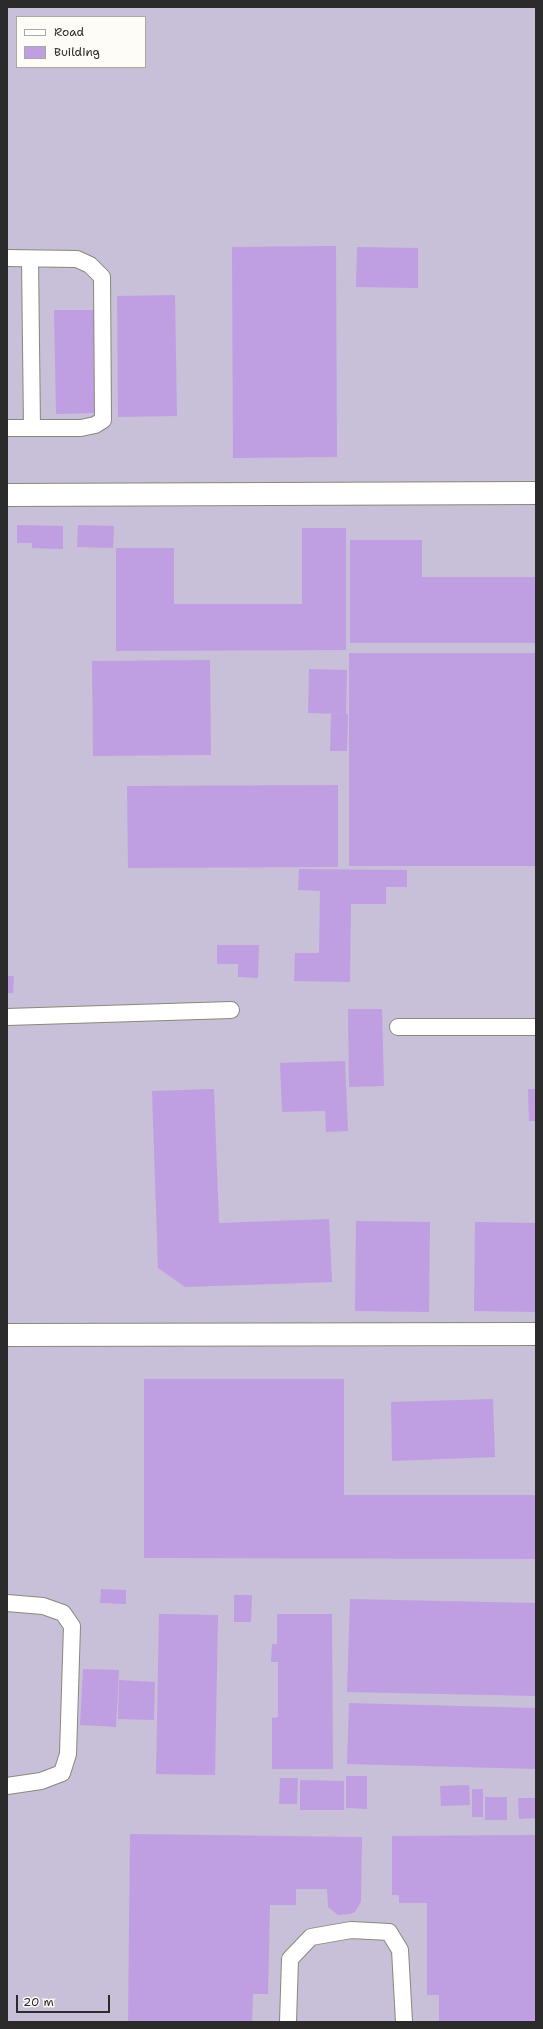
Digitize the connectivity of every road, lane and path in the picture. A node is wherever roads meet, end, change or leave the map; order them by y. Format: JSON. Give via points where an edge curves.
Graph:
{"nodes":[{"id":1,"x":7,"y":258,"type":"edge"},
{"id":2,"x":30,"y":259,"type":"junction"},
{"id":3,"x":7,"y":428,"type":"edge"},
{"id":4,"x":32,"y":428,"type":"junction"},
{"id":5,"x":536,"y":493,"type":"edge"},
{"id":6,"x":7,"y":495,"type":"edge"},
{"id":7,"x":231,"y":1010,"type":"dead end"},
{"id":8,"x":7,"y":1018,"type":"edge"},
{"id":9,"x":398,"y":1027,"type":"dead end"},
{"id":10,"x":536,"y":1027,"type":"edge"},
{"id":11,"x":536,"y":1334,"type":"edge"},
{"id":12,"x":7,"y":1335,"type":"edge"},
{"id":13,"x":7,"y":1603,"type":"edge"},
{"id":14,"x":7,"y":1786,"type":"edge"},
{"id":15,"x":288,"y":2022,"type":"edge"},
{"id":16,"x":404,"y":2022,"type":"edge"}],
"edges":[{"from":1,"to":2,"type":"lane"},
{"from":2,"to":4,"type":"lane"},
{"from":2,"to":4,"type":"lane","via":[[77,259],[90,265],[102,277],[103,420],[81,428]]},
{"from":3,"to":4,"type":"lane"},
{"from":5,"to":6,"type":"street"},
{"from":7,"to":8,"type":"lane"},
{"from":9,"to":10,"type":"lane"},
{"from":11,"to":12,"type":"street"},
{"from":13,"to":14,"type":"lane","via":[[44,1606],[64,1614],[72,1626],[68,1754],[62,1773],[41,1781]]},
{"from":15,"to":16,"type":"lane","via":[[290,1958],[311,1938],[351,1930],[389,1932],[400,1950]]}]}
